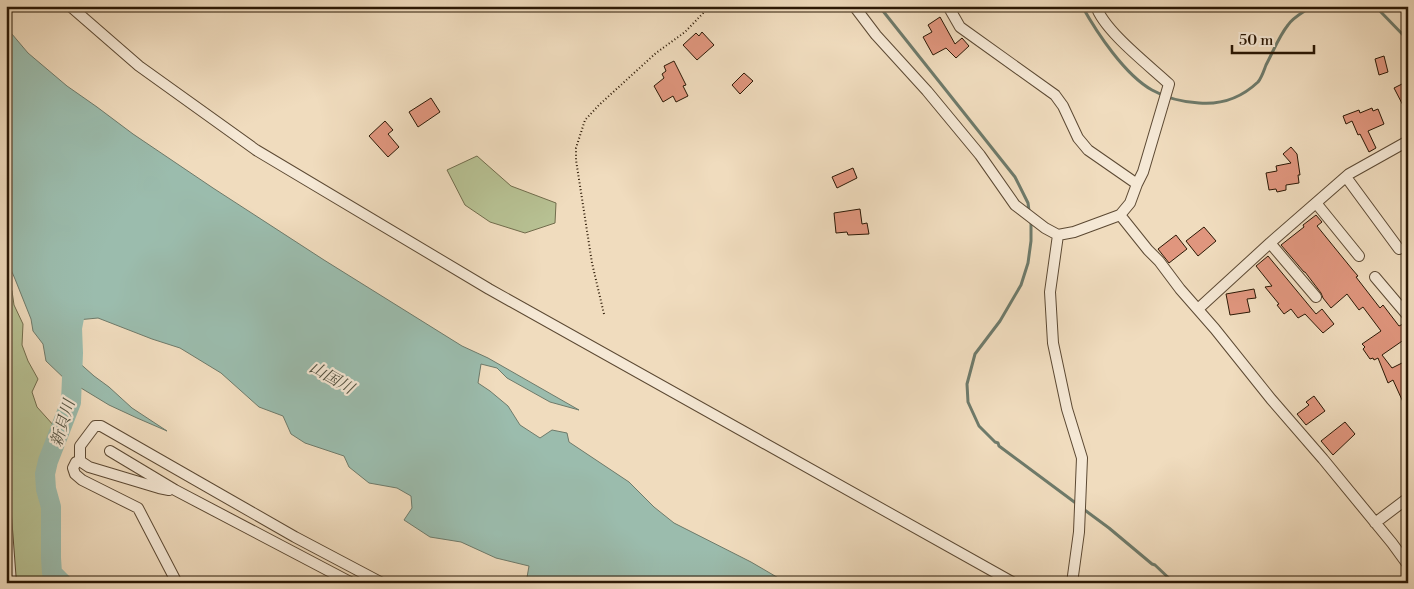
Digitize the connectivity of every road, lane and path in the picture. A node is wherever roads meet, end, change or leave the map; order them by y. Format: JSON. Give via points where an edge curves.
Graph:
{"nodes":[{"id":1,"x":70,"y":6,"type":"edge"},
{"id":2,"x":710,"y":6,"type":"edge"},
{"id":3,"x":854,"y":6,"type":"edge"},
{"id":4,"x":948,"y":6,"type":"edge"},
{"id":5,"x":1096,"y":6,"type":"edge"},
{"id":6,"x":1408,"y":141,"type":"edge"},
{"id":7,"x":1346,"y":177,"type":"junction"},
{"id":8,"x":1137,"y":184,"type":"junction"},
{"id":9,"x":1316,"y":203,"type":"junction"},
{"id":10,"x":1120,"y":215,"type":"junction"},
{"id":11,"x":1058,"y":235,"type":"junction"},
{"id":12,"x":1270,"y":243,"type":"junction"},
{"id":13,"x":1399,"y":249,"type":"dead end"},
{"id":14,"x":1359,"y":256,"type":"dead end"},
{"id":15,"x":1375,"y":276,"type":"dead end"},
{"id":16,"x":1316,"y":297,"type":"dead end"},
{"id":17,"x":1198,"y":309,"type":"junction"},
{"id":18,"x":604,"y":314,"type":"dead end"},
{"id":19,"x":1408,"y":316,"type":"edge"},
{"id":20,"x":110,"y":451,"type":"dead end"},
{"id":21,"x":80,"y":461,"type":"junction"},
{"id":22,"x":175,"y":490,"type":"junction"},
{"id":23,"x":1408,"y":498,"type":"edge"},
{"id":24,"x":6,"y":516,"type":"edge"},
{"id":25,"x":1375,"y":522,"type":"junction"},
{"id":26,"x":1408,"y":565,"type":"edge"},
{"id":27,"x":11,"y":583,"type":"edge"},
{"id":28,"x":177,"y":583,"type":"edge"},
{"id":29,"x":352,"y":583,"type":"edge"},
{"id":30,"x":382,"y":583,"type":"edge"},
{"id":31,"x":1014,"y":583,"type":"edge"},
{"id":32,"x":1072,"y":583,"type":"edge"}],
"edges":[{"from":1,"to":31,"type":"street","via":[[139,66],[256,150],[489,289]]},
{"from":2,"to":18,"type":"path","via":[[585,120],[576,148],[576,160],[592,264]]},
{"from":3,"to":11,"type":"street","via":[[980,155],[1015,205]]},
{"from":4,"to":8,"type":"street","via":[[960,27],[1055,95],[1088,150]]},
{"from":5,"to":8,"type":"street","via":[[1112,31],[1169,84]]},
{"from":6,"to":7,"type":"street"},
{"from":7,"to":9,"type":"street"},
{"from":7,"to":13,"type":"street"},
{"from":8,"to":10,"type":"street","via":[[1130,203]]},
{"from":9,"to":12,"type":"street"},
{"from":9,"to":14,"type":"street"},
{"from":10,"to":11,"type":"street"},
{"from":10,"to":17,"type":"street"},
{"from":11,"to":32,"type":"street","via":[[1050,292],[1053,344],[1082,458],[1079,532]]},
{"from":12,"to":16,"type":"street"},
{"from":12,"to":17,"type":"street"},
{"from":15,"to":19,"type":"street"},
{"from":17,"to":25,"type":"street"},
{"from":20,"to":22,"type":"street"},
{"from":21,"to":22,"type":"street","via":[[89,467]]},
{"from":21,"to":28,"type":"street","via":[[73,468],[82,480],[138,508]]},
{"from":21,"to":30,"type":"street","via":[[80,446],[95,426],[101,426]]},
{"from":22,"to":29,"type":"street"},
{"from":23,"to":25,"type":"street"},
{"from":24,"to":27,"type":"street"},
{"from":25,"to":26,"type":"street"}]}
